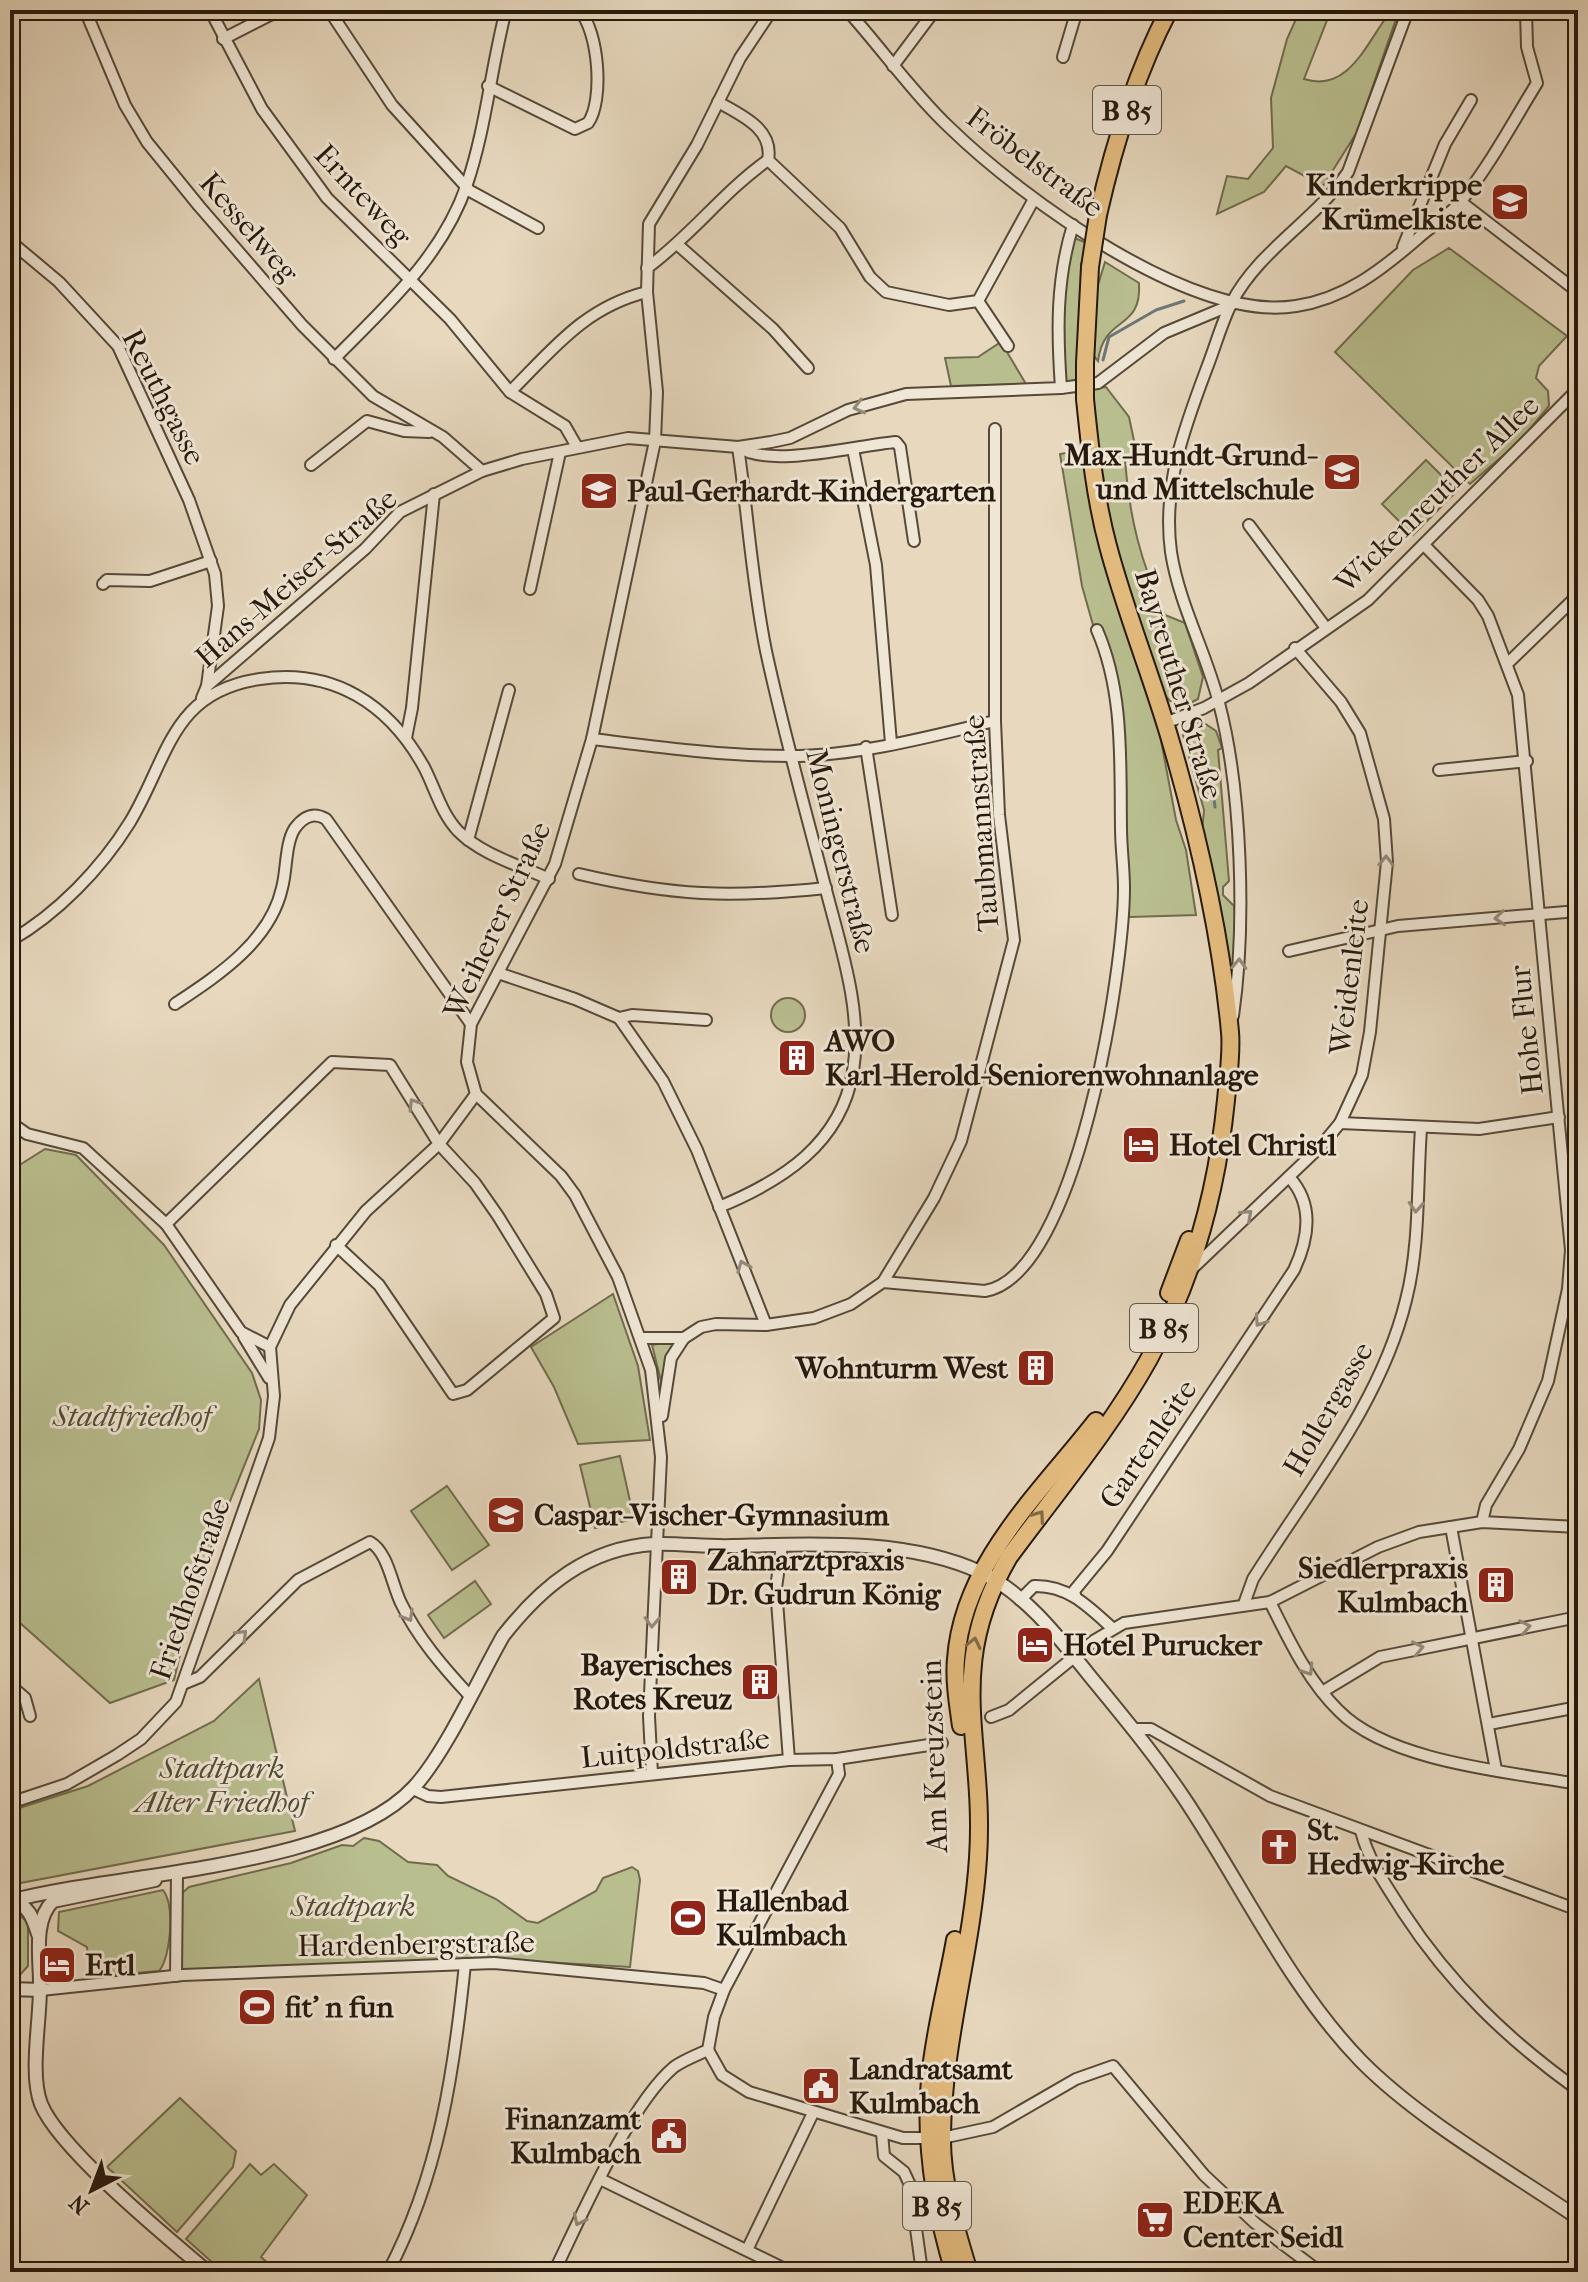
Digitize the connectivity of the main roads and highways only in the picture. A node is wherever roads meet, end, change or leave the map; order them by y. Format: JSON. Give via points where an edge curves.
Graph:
{"nodes":[{"id":1,"x":1169,"y":10,"type":"edge"},
{"id":2,"x":1225,"y":998,"type":"junction"},
{"id":3,"x":988,"y":1576,"type":"junction"},
{"id":4,"x":935,"y":2138,"type":"junction"},
{"id":5,"x":954,"y":2272,"type":"edge"},
{"id":6,"x":969,"y":2272,"type":"edge"}],
"edges":[{"from":1,"to":2,"type":"main road","name":"Bayreuther Straße","number":"B 85","bridge":true,"via":[[1115,143],[1098,215],[1090,267],[1085,399],[1107,545],[1194,826]]},
{"from":2,"to":3,"type":"main road","name":"Bayreuther Straße","number":"B 85","via":[[1209,1160],[1173,1284],[1120,1387]]},
{"from":3,"to":2,"type":"main road","name":"Bayreuther Straße","number":"B 85","one_way":true,"via":[[1128,1394],[1191,1270],[1217,1166],[1230,1034]]},
{"from":3,"to":4,"type":"main road","name":"Am Kreuzstein","number":"B 85","via":[[964,1614],[956,1661],[970,1822],[932,2060]]},
{"from":4,"to":5,"type":"main road","name":"Am Kreuzstein","number":"B 85","via":[[939,2217]]},
{"from":4,"to":6,"type":"main road","name":"Am Kreuzstein","number":"B 85"}]}
